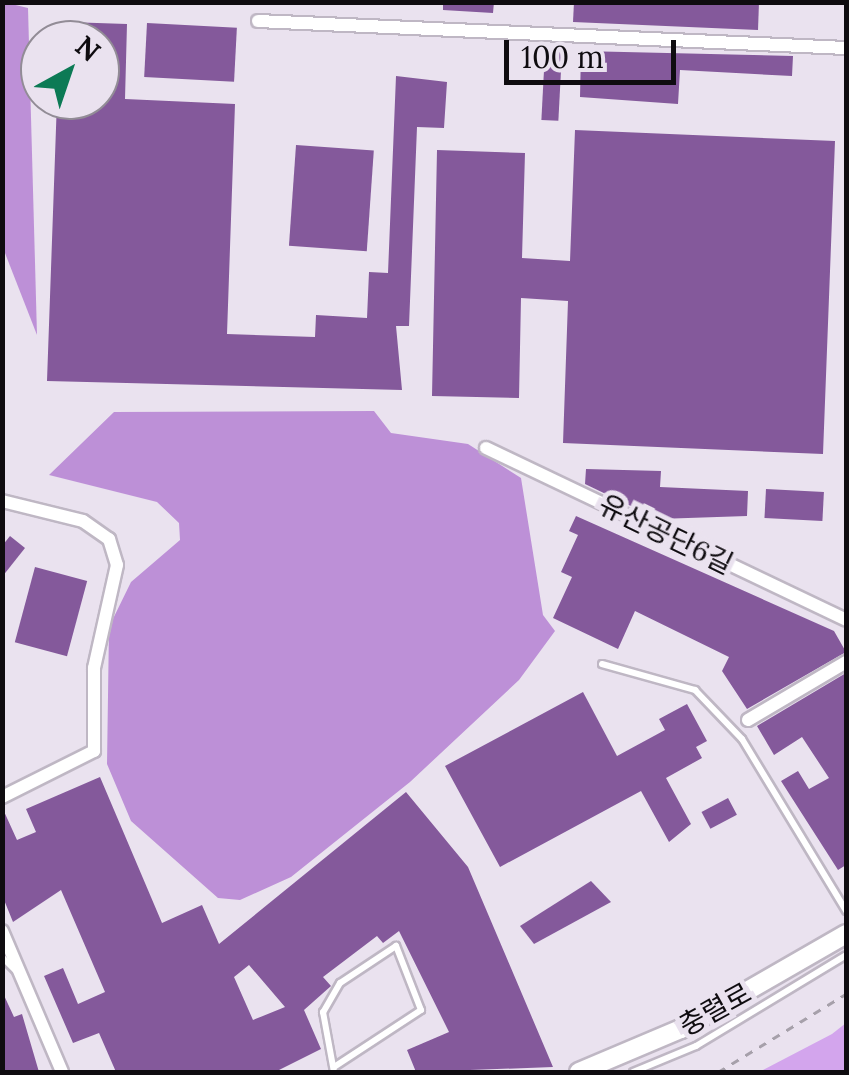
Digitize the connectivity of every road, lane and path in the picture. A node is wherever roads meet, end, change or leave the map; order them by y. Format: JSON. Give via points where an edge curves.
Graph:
{"nodes":[{"id":1,"x":258,"y":20,"type":"dead end"},
{"id":2,"x":846,"y":48,"type":"edge"},
{"id":3,"x":486,"y":448,"type":"dead end"},
{"id":4,"x":2,"y":501,"type":"edge"},
{"id":5,"x":846,"y":620,"type":"edge"},
{"id":6,"x":846,"y":662,"type":"edge"},
{"id":7,"x":602,"y":664,"type":"dead end"},
{"id":8,"x":748,"y":720,"type":"dead end"},
{"id":9,"x":2,"y":797,"type":"edge"},
{"id":10,"x":846,"y":910,"type":"edge"},
{"id":11,"x":2,"y":931,"type":"edge"},
{"id":12,"x":846,"y":934,"type":"edge"},
{"id":13,"x":846,"y":955,"type":"edge"},
{"id":14,"x":2,"y":957,"type":"edge"},
{"id":15,"x":19,"y":975,"type":"dead end"},
{"id":16,"x":846,"y":994,"type":"edge"},
{"id":17,"x":334,"y":1070,"type":"edge"},
{"id":18,"x":62,"y":1072,"type":"edge"},
{"id":19,"x":579,"y":1072,"type":"edge"},
{"id":20,"x":633,"y":1072,"type":"edge"},
{"id":21,"x":718,"y":1072,"type":"edge"}],
"edges":[{"from":1,"to":2,"type":"street"},
{"from":3,"to":5,"type":"street","name":"유산공단6길"},
{"from":4,"to":9,"type":"street","via":[[83,521],[109,540],[117,565],[94,668],[94,751]]},
{"from":6,"to":8,"type":"street"},
{"from":7,"to":10,"type":"lane","via":[[694,690],[742,739]]},
{"from":11,"to":18,"type":"street"},
{"from":12,"to":19,"type":"main road","name":"충렬로","via":[[681,1030]]},
{"from":13,"to":20,"type":"lane","via":[[696,1046]]},
{"from":14,"to":15,"type":"lane"},
{"from":16,"to":21,"type":"path"},
{"from":17,"to":17,"type":"lane","via":[[323,1012],[340,984],[396,946],[422,1010]]}]}
